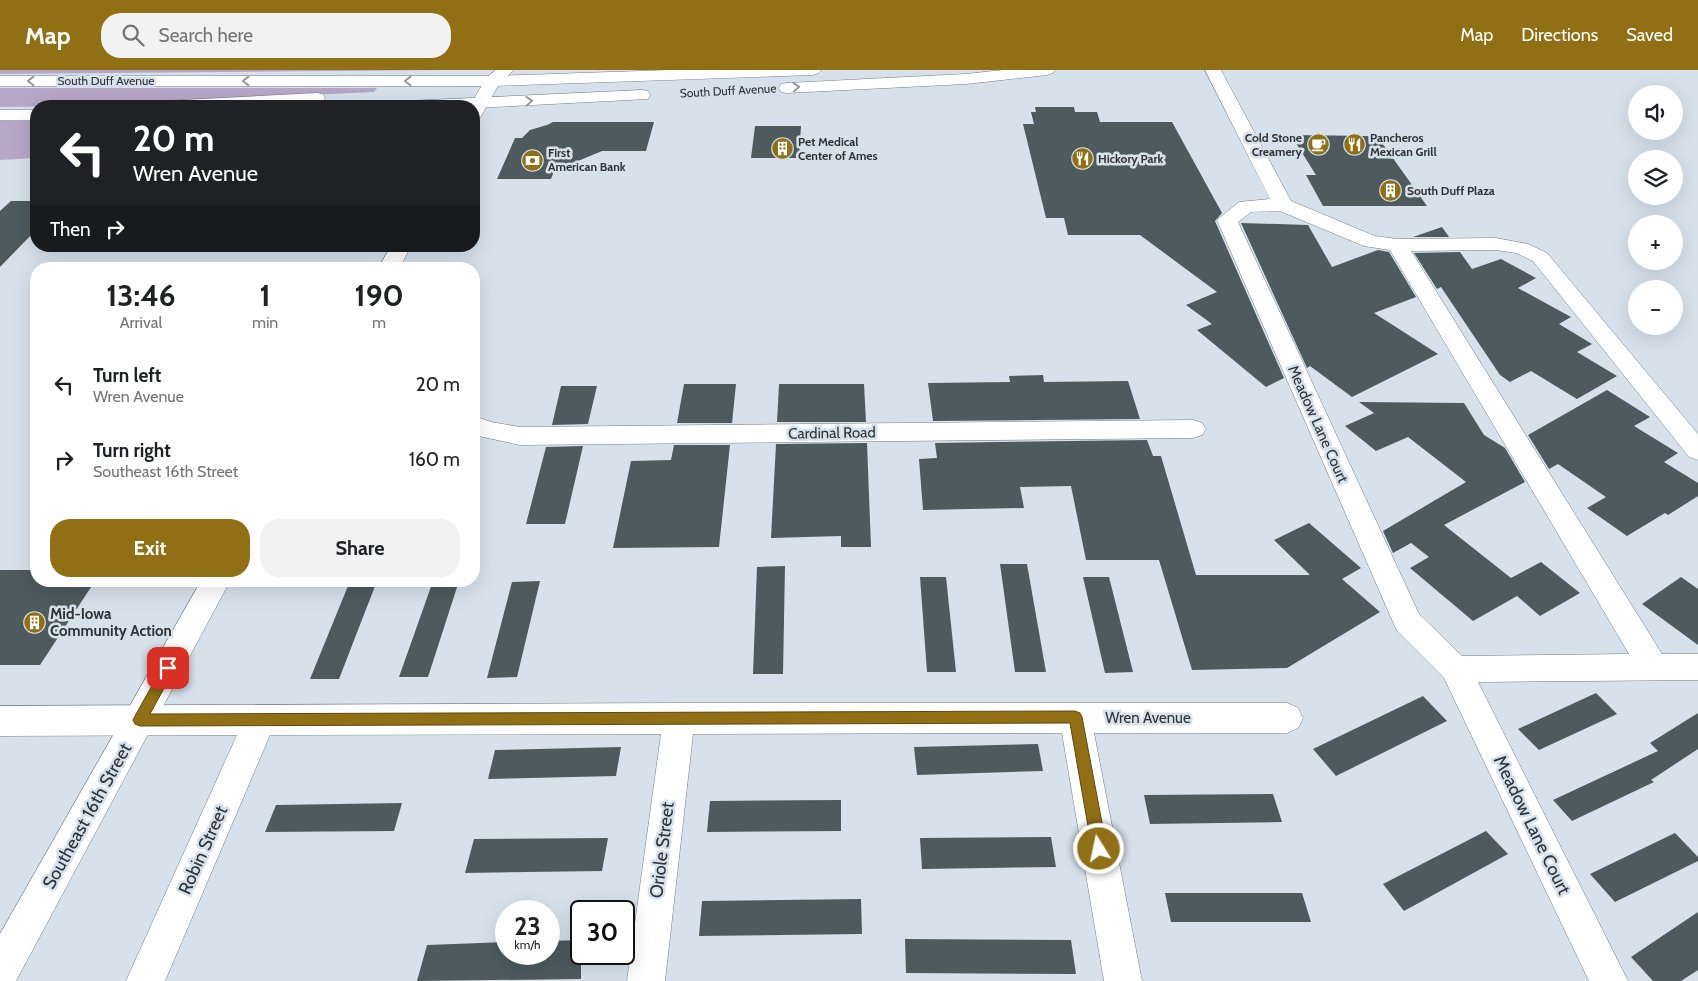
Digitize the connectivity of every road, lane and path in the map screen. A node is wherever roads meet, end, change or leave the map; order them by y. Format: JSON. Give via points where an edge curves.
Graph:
{"nodes":[{"id":1,"x":506,"y":70,"type":"edge"},
{"id":2,"x":813,"y":70,"type":"edge"},
{"id":3,"x":1047,"y":70,"type":"edge"},
{"id":4,"x":1213,"y":70,"type":"edge"},
{"id":5,"x":491,"y":75,"type":"edge"},
{"id":6,"x":0,"y":81,"type":"edge"},
{"id":7,"x":766,"y":89,"type":"dead end"},
{"id":8,"x":662,"y":94,"type":"dead end"},
{"id":9,"x":283,"y":100,"type":"edge"},
{"id":10,"x":480,"y":101,"type":"edge"},
{"id":11,"x":480,"y":108,"type":"edge"},
{"id":12,"x":0,"y":114,"type":"edge"},
{"id":13,"x":30,"y":114,"type":"edge"},
{"id":14,"x":1283,"y":205,"type":"junction"},
{"id":15,"x":1397,"y":245,"type":"junction"},
{"id":16,"x":480,"y":428,"type":"edge"},
{"id":17,"x":1192,"y":429,"type":"dead end"},
{"id":18,"x":1698,"y":451,"type":"edge"},
{"id":19,"x":213,"y":587,"type":"edge"},
{"id":20,"x":1653,"y":667,"type":"junction"},
{"id":21,"x":1698,"y":667,"type":"edge"},
{"id":22,"x":1455,"y":669,"type":"junction"},
{"id":23,"x":1075,"y":717,"type":"junction"},
{"id":24,"x":679,"y":718,"type":"junction"},
{"id":25,"x":1287,"y":718,"type":"dead end"},
{"id":26,"x":140,"y":720,"type":"junction"},
{"id":27,"x":260,"y":720,"type":"junction"},
{"id":28,"x":0,"y":721,"type":"edge"},
{"id":29,"x":0,"y":972,"type":"edge"},
{"id":30,"x":146,"y":981,"type":"edge"},
{"id":31,"x":646,"y":981,"type":"edge"},
{"id":32,"x":1124,"y":981,"type":"edge"},
{"id":33,"x":1609,"y":981,"type":"edge"}],
"edges":[{"from":1,"to":5,"type":"street"},
{"from":2,"to":5,"type":"street","name":"South Duff Avenue"},
{"from":7,"to":3,"type":"street","name":"South Duff Avenue","one_way":true,"via":[[966,79]]},
{"from":4,"to":14,"type":"street"},
{"from":5,"to":6,"type":"street","name":"South Duff Avenue","one_way":true},
{"from":5,"to":9,"type":"street","via":[[470,89]]},
{"from":5,"to":10,"type":"street"},
{"from":11,"to":8,"type":"street","name":"South Duff Avenue","one_way":true},
{"from":12,"to":13,"type":"street"},
{"from":14,"to":15,"type":"street","name":"Meadow Lane Court","via":[[1371,242]]},
{"from":14,"to":22,"type":"street","name":"Meadow Lane Court","via":[[1246,206],[1227,220],[1408,622]]},
{"from":15,"to":18,"type":"street","name":"Meadow Lane Court","via":[[1496,244],[1521,248],[1540,257]]},
{"from":15,"to":20,"type":"street"},
{"from":16,"to":17,"type":"street","name":"Cardinal Road","via":[[520,436]]},
{"from":19,"to":26,"type":"street","name":"Southeast 16th Street"},
{"from":20,"to":21,"type":"street"},
{"from":20,"to":22,"type":"street"},
{"from":22,"to":33,"type":"street","name":"Meadow Lane Court"},
{"from":23,"to":24,"type":"street","name":"Wren Avenue"},
{"from":23,"to":25,"type":"street","name":"Wren Avenue"},
{"from":23,"to":32,"type":"street"},
{"from":24,"to":27,"type":"street","name":"Wren Avenue"},
{"from":24,"to":31,"type":"street","name":"Oriole Street"},
{"from":26,"to":27,"type":"street","name":"Wren Avenue"},
{"from":26,"to":28,"type":"street","name":"Wren Avenue"},
{"from":26,"to":29,"type":"street","name":"Southeast 16th Street"},
{"from":27,"to":30,"type":"street","name":"Robin Street"}]}
